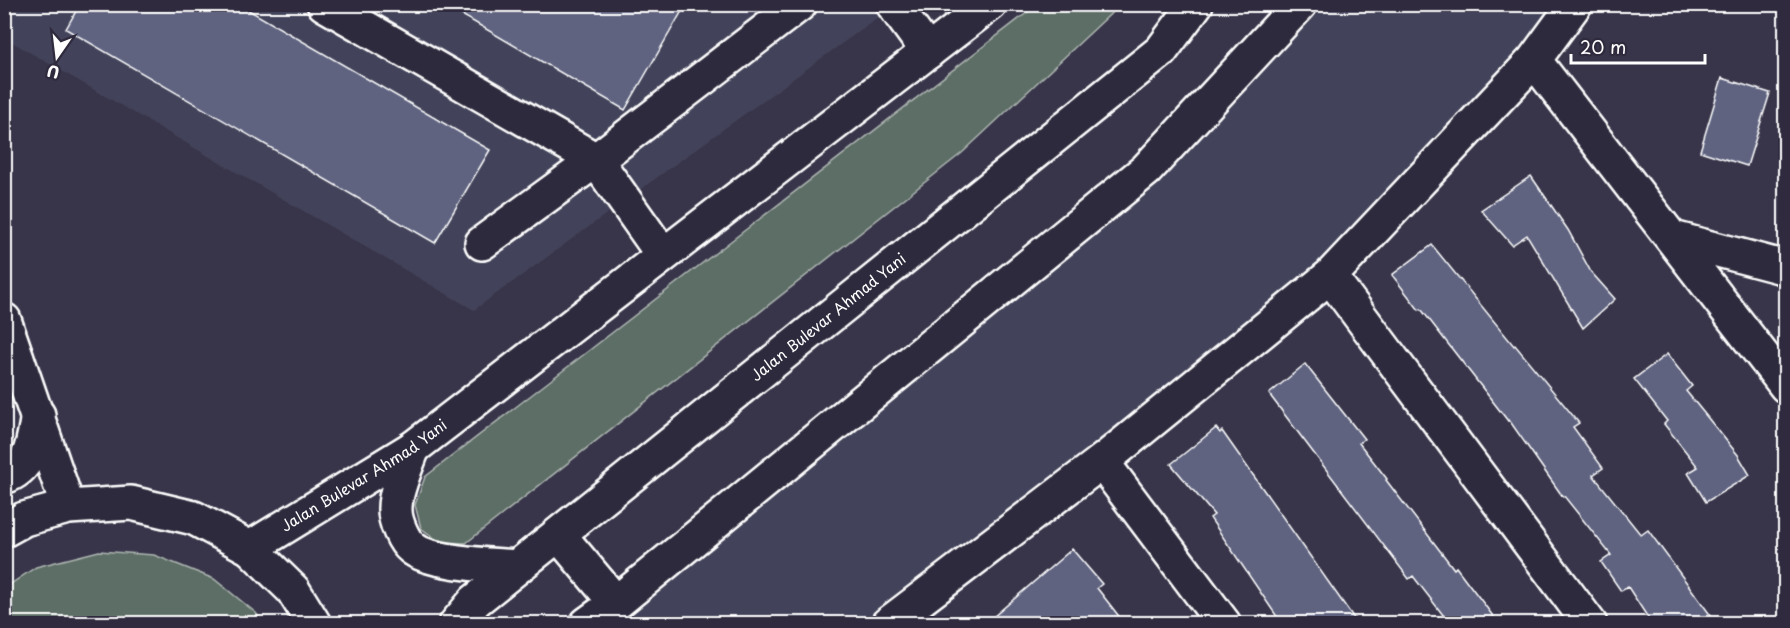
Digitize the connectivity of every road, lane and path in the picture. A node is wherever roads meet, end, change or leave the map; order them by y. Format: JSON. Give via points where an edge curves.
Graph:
{"nodes":[{"id":1,"x":324,"y":4,"type":"edge"},
{"id":2,"x":800,"y":4,"type":"edge"},
{"id":3,"x":893,"y":4,"type":"edge"},
{"id":4,"x":990,"y":4,"type":"edge"},
{"id":5,"x":1196,"y":4,"type":"edge"},
{"id":6,"x":1213,"y":4,"type":"edge"},
{"id":7,"x":1300,"y":4,"type":"edge"},
{"id":8,"x":1575,"y":4,"type":"edge"},
{"id":9,"x":1161,"y":51,"type":"junction"},
{"id":10,"x":928,"y":52,"type":"junction"},
{"id":11,"x":1534,"y":60,"type":"junction"},
{"id":12,"x":596,"y":160,"type":"junction"},
{"id":13,"x":1672,"y":238,"type":"junction"},
{"id":14,"x":482,"y":243,"type":"dead end"},
{"id":15,"x":663,"y":255,"type":"junction"},
{"id":16,"x":1785,"y":268,"type":"edge"},
{"id":17,"x":1330,"y":276,"type":"junction"},
{"id":18,"x":4,"y":320,"type":"edge"},
{"id":19,"x":1785,"y":386,"type":"edge"},
{"id":20,"x":38,"y":415,"type":"junction"},
{"id":21,"x":412,"y":448,"type":"junction"},
{"id":22,"x":1102,"y":462,"type":"junction"},
{"id":23,"x":4,"y":477,"type":"edge"},
{"id":24,"x":68,"y":507,"type":"junction"},
{"id":25,"x":4,"y":530,"type":"edge"},
{"id":26,"x":559,"y":534,"type":"junction"},
{"id":27,"x":250,"y":548,"type":"junction"},
{"id":28,"x":516,"y":567,"type":"junction"},
{"id":29,"x":616,"y":603,"type":"junction"},
{"id":30,"x":314,"y":624,"type":"edge"},
{"id":31,"x":456,"y":624,"type":"edge"},
{"id":32,"x":587,"y":624,"type":"edge"},
{"id":33,"x":888,"y":624,"type":"edge"},
{"id":34,"x":1224,"y":624,"type":"edge"},
{"id":35,"x":1590,"y":624,"type":"edge"}],
"edges":[{"from":1,"to":12,"type":"main road"},
{"from":2,"to":12,"type":"main road"},
{"from":3,"to":10,"type":"main road"},
{"from":4,"to":10,"type":"main road","name":"Jalan Bulevar Ahmad Yani"},
{"from":5,"to":9,"type":"main road","name":"Jalan Bulevar Ahmad Yani"},
{"from":6,"to":9,"type":"main road"},
{"from":7,"to":29,"type":"main road","via":[[1146,170]]},
{"from":8,"to":11,"type":"main road"},
{"from":9,"to":26,"type":"main road","name":"Jalan Bulevar Ahmad Yani"},
{"from":10,"to":15,"type":"main road","name":"Jalan Bulevar Ahmad Yani"},
{"from":11,"to":13,"type":"main road"},
{"from":11,"to":17,"type":"main road"},
{"from":12,"to":14,"type":"main road"},
{"from":12,"to":15,"type":"main road"},
{"from":13,"to":16,"type":"main road"},
{"from":13,"to":19,"type":"main road"},
{"from":15,"to":21,"type":"main road","name":"Jalan Bulevar Ahmad Yani"},
{"from":17,"to":22,"type":"main road"},
{"from":17,"to":35,"type":"main road"},
{"from":18,"to":20,"type":"main road"},
{"from":20,"to":23,"type":"main road","via":[[31,453],[17,473]]},
{"from":20,"to":24,"type":"main road"},
{"from":21,"to":27,"type":"main road","name":"Jalan Bulevar Ahmad Yani"},
{"from":21,"to":28,"type":"main road","via":[[395,510],[400,530],[412,548],[448,560]]},
{"from":22,"to":33,"type":"main road"},
{"from":22,"to":34,"type":"main road"},
{"from":24,"to":25,"type":"main road","via":[[24,519]]},
{"from":24,"to":27,"type":"main road","via":[[131,503],[194,518]]},
{"from":26,"to":28,"type":"main road","name":"Jalan Bulevar Ahmad Yani"},
{"from":26,"to":29,"type":"main road"},
{"from":27,"to":30,"type":"main road","via":[[293,590]]},
{"from":28,"to":31,"type":"main road","name":"Jalan Bulevar Ahmad Yani","via":[[475,601]]},
{"from":29,"to":32,"type":"main road"}]}
